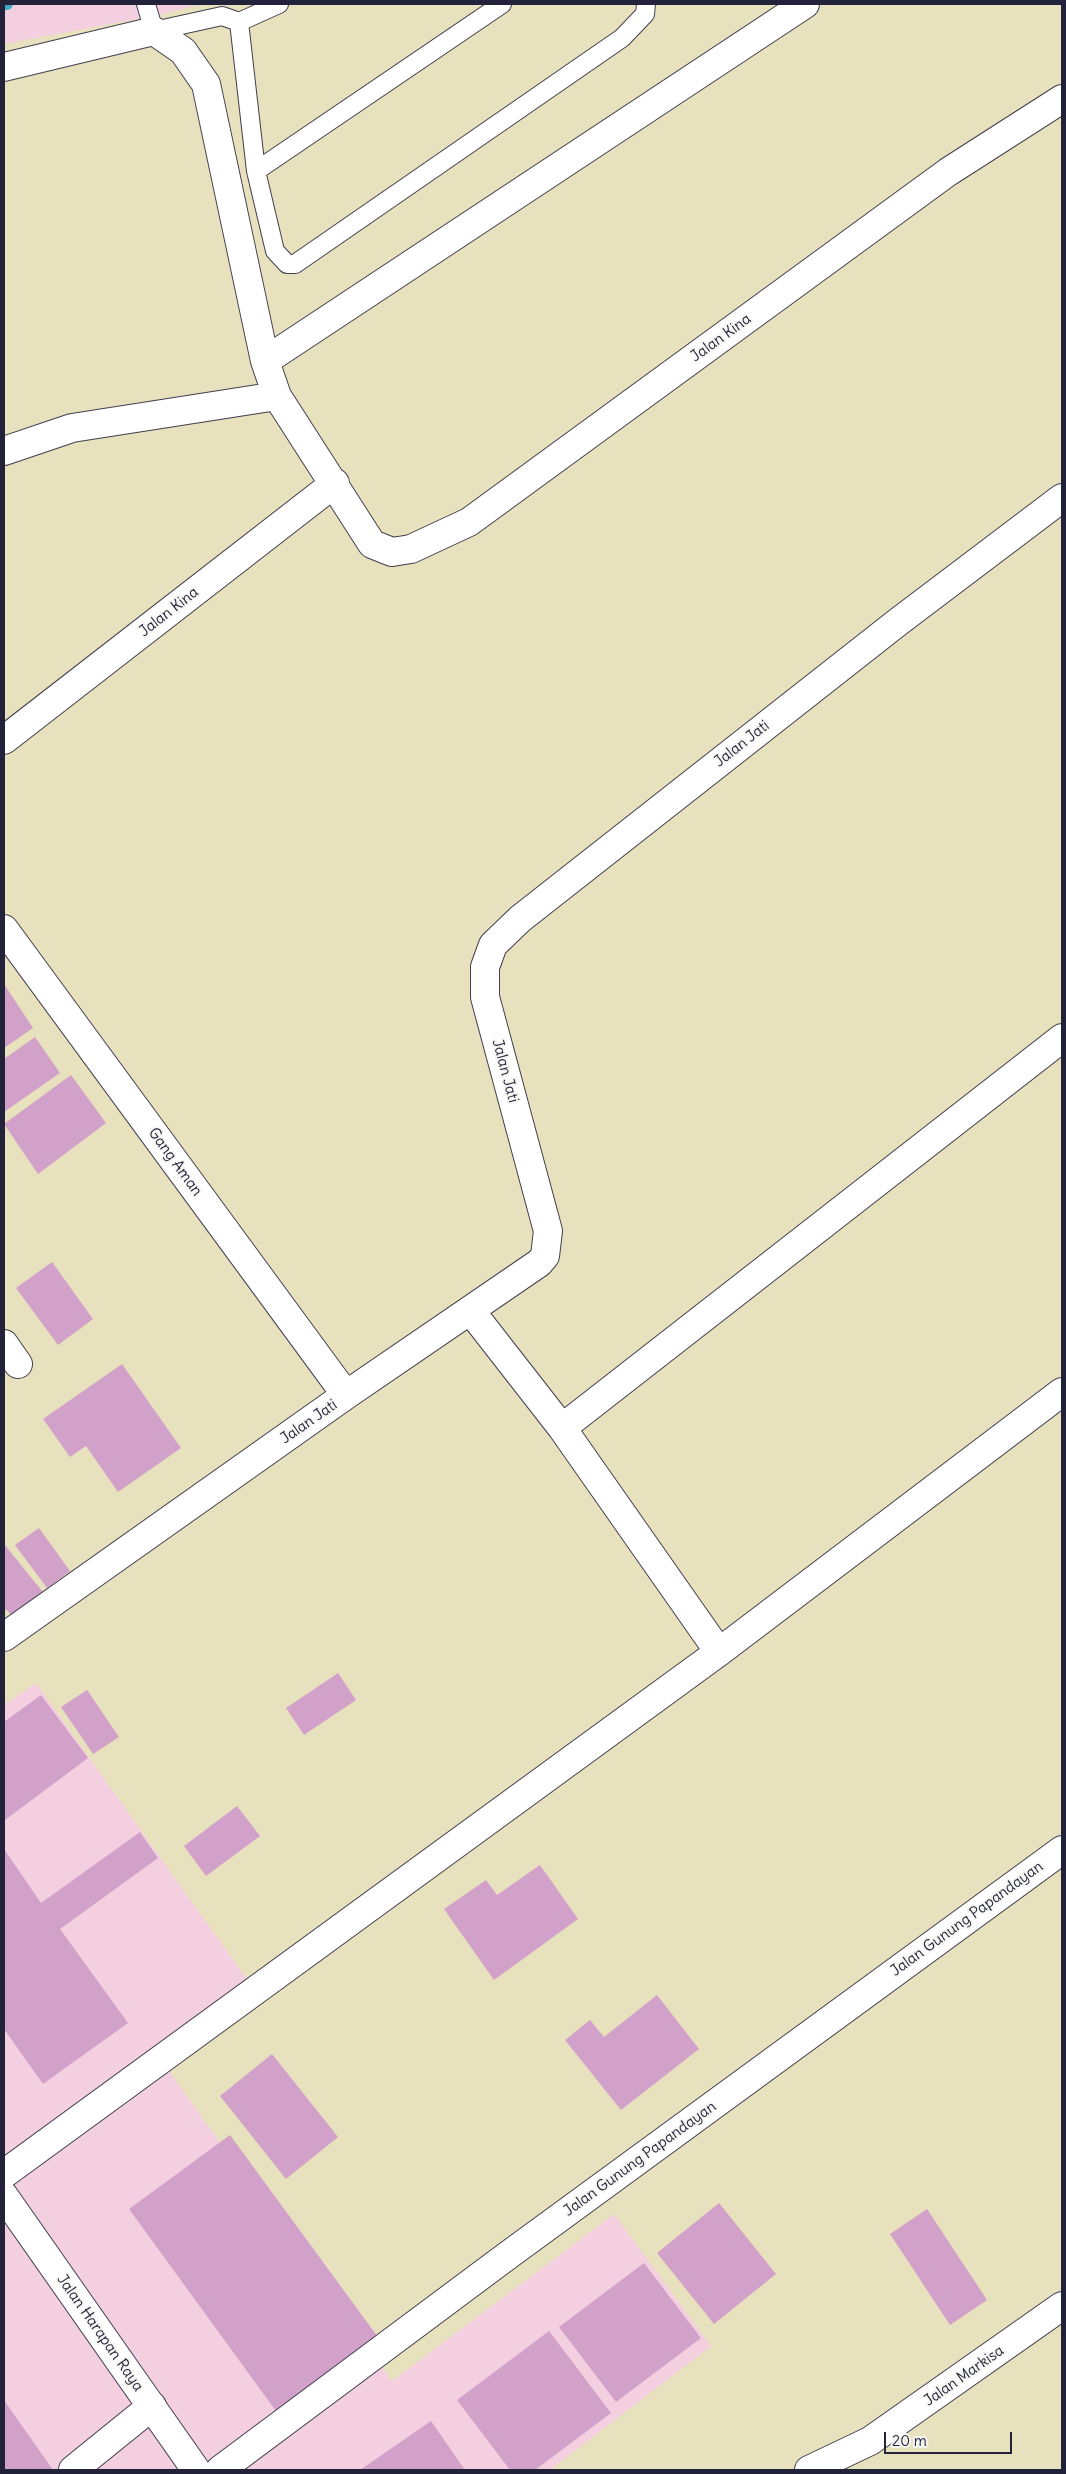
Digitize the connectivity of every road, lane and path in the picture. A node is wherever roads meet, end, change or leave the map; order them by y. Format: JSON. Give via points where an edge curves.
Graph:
{"nodes":[{"id":1,"x":279,"y":4,"type":"edge"},
{"id":2,"x":502,"y":4,"type":"edge"},
{"id":3,"x":646,"y":4,"type":"edge"},
{"id":4,"x":805,"y":4,"type":"edge"},
{"id":5,"x":150,"y":18,"type":"edge"},
{"id":6,"x":239,"y":22,"type":"junction"},
{"id":7,"x":4,"y":67,"type":"edge"},
{"id":8,"x":1062,"y":99,"type":"edge"},
{"id":9,"x":256,"y":171,"type":"junction"},
{"id":10,"x":265,"y":362,"type":"junction"},
{"id":11,"x":277,"y":396,"type":"junction"},
{"id":12,"x":4,"y":451,"type":"edge"},
{"id":13,"x":335,"y":483,"type":"junction"},
{"id":14,"x":1062,"y":498,"type":"edge"},
{"id":15,"x":4,"y":740,"type":"edge"},
{"id":16,"x":4,"y":928,"type":"edge"},
{"id":17,"x":1062,"y":1038,"type":"edge"},
{"id":18,"x":470,"y":1310,"type":"junction"},
{"id":19,"x":1062,"y":1392,"type":"edge"},
{"id":20,"x":346,"y":1396,"type":"junction"},
{"id":21,"x":562,"y":1428,"type":"junction"},
{"id":22,"x":4,"y":1638,"type":"edge"},
{"id":23,"x":719,"y":1652,"type":"junction"},
{"id":24,"x":1062,"y":1850,"type":"edge"},
{"id":25,"x":4,"y":2174,"type":"edge"},
{"id":26,"x":4,"y":2196,"type":"edge"},
{"id":27,"x":1062,"y":2306,"type":"edge"},
{"id":28,"x":152,"y":2406,"type":"junction"},
{"id":29,"x":73,"y":2470,"type":"edge"},
{"id":30,"x":196,"y":2470,"type":"edge"},
{"id":31,"x":220,"y":2470,"type":"edge"},
{"id":32,"x":809,"y":2470,"type":"edge"}],
"edges":[{"from":1,"to":6,"type":"lane"},
{"from":2,"to":9,"type":"lane"},
{"from":3,"to":9,"type":"lane","via":[[645,14],[622,38],[295,264],[287,264],[275,251]]},
{"from":4,"to":10,"type":"street"},
{"from":5,"to":6,"type":"lane","via":[[222,16]]},
{"from":5,"to":7,"type":"street"},
{"from":5,"to":10,"type":"street","via":[[183,51],[206,84]]},
{"from":6,"to":9,"type":"lane"},
{"from":8,"to":13,"type":"street","name":"Jalan Kina","via":[[948,172],[469,522],[411,549],[392,552],[372,544]]},
{"from":10,"to":11,"type":"street"},
{"from":11,"to":12,"type":"street","via":[[72,428]]},
{"from":11,"to":13,"type":"street"},
{"from":13,"to":15,"type":"street","name":"Jalan Kina"},
{"from":14,"to":18,"type":"street","name":"Jalan Jati","via":[[581,870],[493,945],[485,967],[485,997],[548,1232],[548,1246],[539,1263]]},
{"from":16,"to":20,"type":"street","name":"Gang Aman"},
{"from":17,"to":21,"type":"street"},
{"from":18,"to":20,"type":"street","name":"Jalan Jati"},
{"from":18,"to":21,"type":"street"},
{"from":19,"to":23,"type":"street"},
{"from":20,"to":22,"type":"street","name":"Jalan Jati"},
{"from":21,"to":23,"type":"street"},
{"from":23,"to":25,"type":"street"},
{"from":24,"to":31,"type":"street","name":"Jalan Gunung Papandayan"},
{"from":26,"to":28,"type":"street","name":"Jalan Harapan Raya"},
{"from":27,"to":32,"type":"street","name":"Jalan Markisa","via":[[870,2441]]},
{"from":28,"to":29,"type":"street"},
{"from":28,"to":30,"type":"street","name":"Jalan Harapan Raya"}]}
